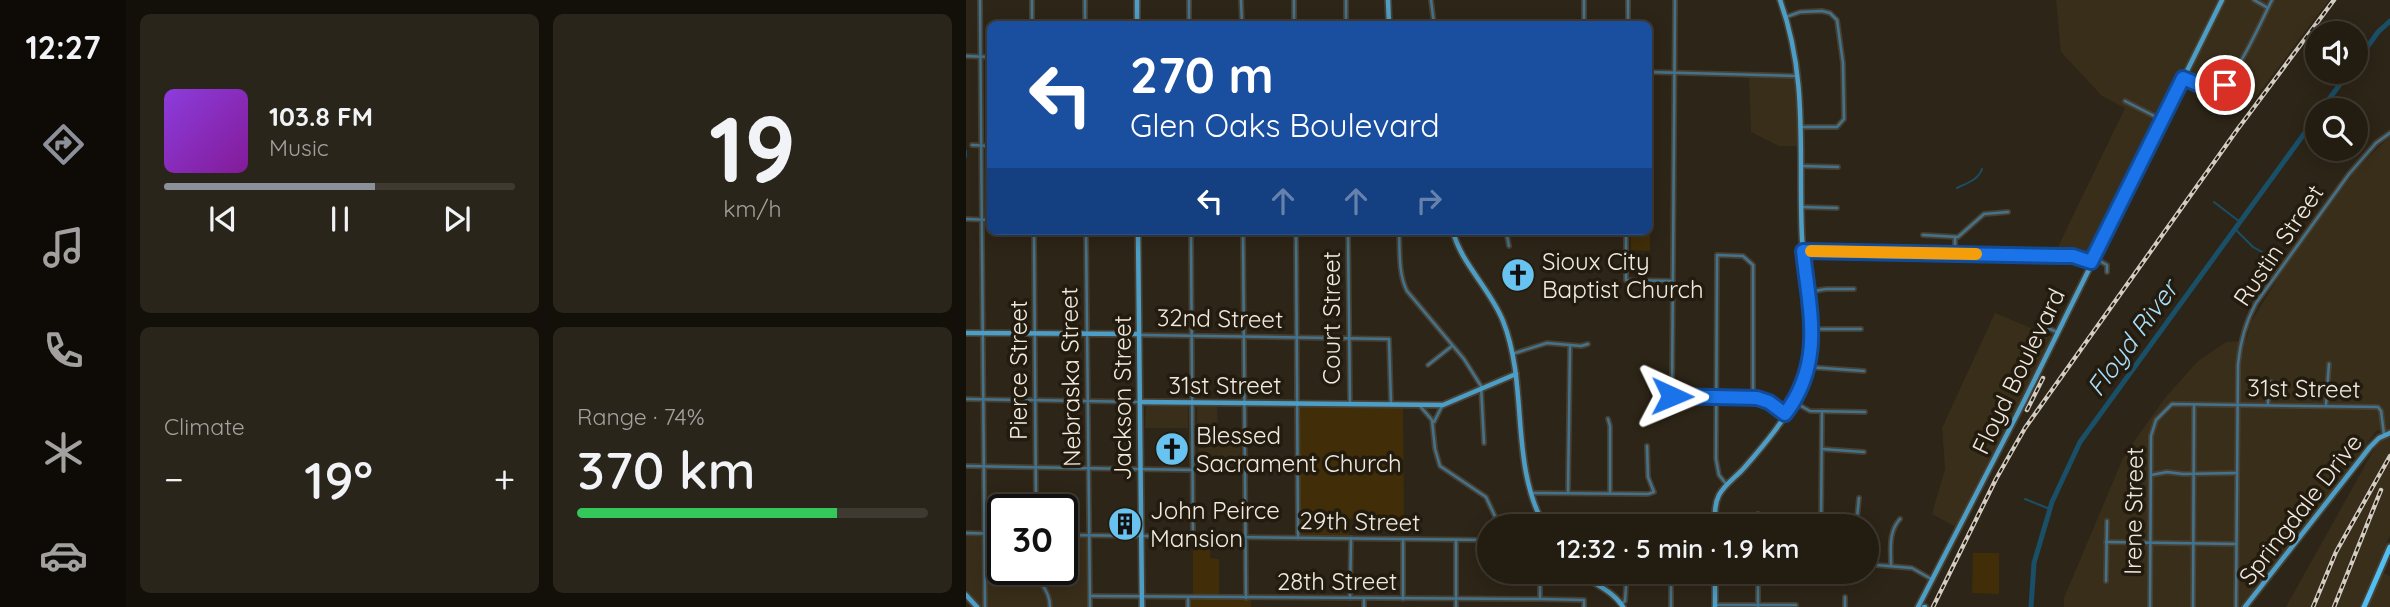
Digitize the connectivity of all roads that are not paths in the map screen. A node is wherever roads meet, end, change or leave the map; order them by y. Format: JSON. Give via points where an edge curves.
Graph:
{"nodes":[{"id":1,"x":980,"y":0,"type":"edge"},
{"id":2,"x":1032,"y":0,"type":"edge"},
{"id":3,"x":1085,"y":0,"type":"edge"},
{"id":4,"x":1137,"y":0,"type":"edge"},
{"id":5,"x":1189,"y":0,"type":"edge"},
{"id":6,"x":1241,"y":0,"type":"edge"},
{"id":7,"x":1294,"y":0,"type":"edge"},
{"id":8,"x":1346,"y":0,"type":"edge"},
{"id":9,"x":1388,"y":0,"type":"edge"},
{"id":10,"x":1431,"y":0,"type":"edge"},
{"id":11,"x":1584,"y":0,"type":"edge"},
{"id":12,"x":1628,"y":0,"type":"edge"},
{"id":13,"x":1675,"y":0,"type":"edge"},
{"id":14,"x":1780,"y":0,"type":"edge"},
{"id":15,"x":2222,"y":0,"type":"edge"},
{"id":16,"x":2253,"y":0,"type":"edge"},
{"id":17,"x":2272,"y":0,"type":"edge"},
{"id":18,"x":2268,"y":8,"type":"junction"},
{"id":19,"x":1786,"y":17,"type":"junction"},
{"id":20,"x":1032,"y":21,"type":"edge"},
{"id":21,"x":1085,"y":21,"type":"edge"},
{"id":22,"x":1137,"y":21,"type":"edge"},
{"id":23,"x":1189,"y":21,"type":"edge"},
{"id":24,"x":1242,"y":21,"type":"edge"},
{"id":25,"x":1294,"y":21,"type":"edge"},
{"id":26,"x":1346,"y":21,"type":"edge"},
{"id":27,"x":1390,"y":21,"type":"edge"},
{"id":28,"x":1434,"y":21,"type":"edge"},
{"id":29,"x":1584,"y":21,"type":"edge"},
{"id":30,"x":1628,"y":21,"type":"edge"},
{"id":31,"x":966,"y":56,"type":"edge"},
{"id":32,"x":980,"y":57,"type":"junction"},
{"id":33,"x":987,"y":57,"type":"edge"},
{"id":34,"x":1652,"y":72,"type":"edge"},
{"id":35,"x":1675,"y":72,"type":"junction"},
{"id":36,"x":1798,"y":76,"type":"junction"},
{"id":37,"x":2183,"y":78,"type":"junction"},
{"id":38,"x":2124,"y":101,"type":"dead end"},
{"id":39,"x":2162,"y":120,"type":"junction"},
{"id":40,"x":1802,"y":127,"type":"junction"},
{"id":41,"x":2390,"y":133,"type":"edge"},
{"id":42,"x":972,"y":145,"type":"dead end"},
{"id":43,"x":981,"y":146,"type":"junction"},
{"id":44,"x":987,"y":146,"type":"edge"},
{"id":45,"x":1801,"y":166,"type":"junction"},
{"id":46,"x":1838,"y":167,"type":"dead end"},
{"id":47,"x":1801,"y":207,"type":"junction"},
{"id":48,"x":1837,"y":208,"type":"dead end"},
{"id":49,"x":2008,"y":212,"type":"dead end"},
{"id":50,"x":966,"y":219,"type":"edge"},
{"id":51,"x":981,"y":220,"type":"junction"},
{"id":52,"x":987,"y":220,"type":"edge"},
{"id":53,"x":1034,"y":235,"type":"edge"},
{"id":54,"x":1086,"y":235,"type":"edge"},
{"id":55,"x":1139,"y":235,"type":"edge"},
{"id":56,"x":1191,"y":235,"type":"edge"},
{"id":57,"x":1243,"y":235,"type":"edge"},
{"id":58,"x":1296,"y":235,"type":"edge"},
{"id":59,"x":1348,"y":235,"type":"edge"},
{"id":60,"x":1399,"y":235,"type":"edge"},
{"id":61,"x":1454,"y":235,"type":"edge"},
{"id":62,"x":1507,"y":235,"type":"edge"},
{"id":63,"x":1626,"y":235,"type":"edge"},
{"id":64,"x":1923,"y":235,"type":"dead end"},
{"id":65,"x":1955,"y":237,"type":"junction"},
{"id":66,"x":1509,"y":246,"type":"dead end"},
{"id":67,"x":1803,"y":251,"type":"junction"},
{"id":68,"x":1955,"y":253,"type":"junction"},
{"id":69,"x":2092,"y":260,"type":"junction"},
{"id":70,"x":2107,"y":272,"type":"dead end"},
{"id":71,"x":1673,"y":281,"type":"junction"},
{"id":72,"x":1854,"y":289,"type":"dead end"},
{"id":73,"x":1808,"y":292,"type":"junction"},
{"id":74,"x":2043,"y":312,"type":"dead end"},
{"id":75,"x":1813,"y":329,"type":"junction"},
{"id":76,"x":1861,"y":329,"type":"dead end"},
{"id":77,"x":966,"y":332,"type":"edge"},
{"id":78,"x":1034,"y":332,"type":"junction"},
{"id":79,"x":2057,"y":332,"type":"junction"},
{"id":80,"x":982,"y":333,"type":"junction"},
{"id":81,"x":1087,"y":334,"type":"junction"},
{"id":82,"x":1139,"y":334,"type":"junction"},
{"id":83,"x":1192,"y":335,"type":"junction"},
{"id":84,"x":1244,"y":336,"type":"junction"},
{"id":85,"x":1296,"y":337,"type":"junction"},
{"id":86,"x":1348,"y":337,"type":"junction"},
{"id":87,"x":1588,"y":344,"type":"dead end"},
{"id":88,"x":1570,"y":345,"type":"junction"},
{"id":89,"x":1452,"y":346,"type":"junction"},
{"id":90,"x":1513,"y":354,"type":"junction"},
{"id":91,"x":1428,"y":365,"type":"dead end"},
{"id":92,"x":2329,"y":365,"type":"dead end"},
{"id":93,"x":1808,"y":367,"type":"junction"},
{"id":94,"x":1864,"y":371,"type":"dead end"},
{"id":95,"x":1516,"y":374,"type":"junction"},
{"id":96,"x":2271,"y":382,"type":"dead end"},
{"id":97,"x":1482,"y":389,"type":"junction"},
{"id":98,"x":1716,"y":397,"type":"junction"},
{"id":99,"x":1753,"y":397,"type":"junction"},
{"id":100,"x":966,"y":399,"type":"edge"},
{"id":101,"x":982,"y":400,"type":"junction"},
{"id":102,"x":1035,"y":401,"type":"junction"},
{"id":103,"x":1088,"y":401,"type":"junction"},
{"id":104,"x":1140,"y":402,"type":"junction"},
{"id":105,"x":1793,"y":402,"type":"junction"},
{"id":106,"x":1193,"y":403,"type":"junction"},
{"id":107,"x":1297,"y":403,"type":"junction"},
{"id":108,"x":1244,"y":404,"type":"junction"},
{"id":109,"x":1350,"y":404,"type":"junction"},
{"id":110,"x":1391,"y":404,"type":"junction"},
{"id":111,"x":2238,"y":404,"type":"junction"},
{"id":112,"x":1419,"y":405,"type":"junction"},
{"id":113,"x":1443,"y":405,"type":"junction"},
{"id":114,"x":2194,"y":405,"type":"junction"},
{"id":115,"x":2268,"y":405,"type":"junction"},
{"id":116,"x":2326,"y":405,"type":"junction"},
{"id":117,"x":1822,"y":411,"type":"junction"},
{"id":118,"x":1865,"y":412,"type":"dead end"},
{"id":119,"x":1785,"y":414,"type":"junction"},
{"id":120,"x":1608,"y":419,"type":"dead end"},
{"id":121,"x":1433,"y":425,"type":"junction"},
{"id":122,"x":2387,"y":434,"type":"edge"},
{"id":123,"x":1484,"y":443,"type":"dead end"},
{"id":124,"x":1647,"y":446,"type":"dead end"},
{"id":125,"x":1822,"y":449,"type":"junction"},
{"id":126,"x":1864,"y":452,"type":"dead end"},
{"id":127,"x":966,"y":466,"type":"edge"},
{"id":128,"x":983,"y":466,"type":"junction"},
{"id":129,"x":1036,"y":467,"type":"junction"},
{"id":130,"x":1089,"y":468,"type":"junction"},
{"id":131,"x":1140,"y":469,"type":"junction"},
{"id":132,"x":1194,"y":470,"type":"junction"},
{"id":133,"x":1245,"y":470,"type":"junction"},
{"id":134,"x":1298,"y":471,"type":"junction"},
{"id":135,"x":2194,"y":473,"type":"junction"},
{"id":136,"x":2238,"y":473,"type":"junction"},
{"id":137,"x":2151,"y":475,"type":"junction"},
{"id":138,"x":1727,"y":485,"type":"junction"},
{"id":139,"x":1531,"y":493,"type":"junction"},
{"id":140,"x":1569,"y":493,"type":"junction"},
{"id":141,"x":1036,"y":494,"type":"edge"},
{"id":142,"x":1610,"y":494,"type":"junction"},
{"id":143,"x":1858,"y":498,"type":"dead end"},
{"id":144,"x":1494,"y":514,"type":"edge"},
{"id":145,"x":1540,"y":514,"type":"edge"},
{"id":146,"x":1716,"y":514,"type":"edge"},
{"id":147,"x":1821,"y":514,"type":"edge"},
{"id":148,"x":1857,"y":514,"type":"edge"},
{"id":149,"x":1900,"y":519,"type":"dead end"},
{"id":150,"x":2107,"y":521,"type":"dead end"},
{"id":151,"x":966,"y":533,"type":"edge"},
{"id":152,"x":984,"y":534,"type":"junction"},
{"id":153,"x":1078,"y":535,"type":"edge"},
{"id":154,"x":1089,"y":535,"type":"junction"},
{"id":155,"x":1141,"y":536,"type":"junction"},
{"id":156,"x":1246,"y":537,"type":"junction"},
{"id":157,"x":1193,"y":538,"type":"junction"},
{"id":158,"x":1298,"y":538,"type":"junction"},
{"id":159,"x":1351,"y":538,"type":"junction"},
{"id":160,"x":1403,"y":539,"type":"junction"},
{"id":161,"x":1456,"y":540,"type":"junction"},
{"id":162,"x":1477,"y":540,"type":"edge"},
{"id":163,"x":2106,"y":542,"type":"junction"},
{"id":164,"x":2149,"y":544,"type":"junction"},
{"id":165,"x":2193,"y":544,"type":"junction"},
{"id":166,"x":2237,"y":544,"type":"junction"},
{"id":167,"x":2390,"y":547,"type":"edge"},
{"id":168,"x":1879,"y":565,"type":"edge"},
{"id":169,"x":1891,"y":566,"type":"junction"},
{"id":170,"x":1933,"y":580,"type":"junction"},
{"id":171,"x":2106,"y":581,"type":"dead end"},
{"id":172,"x":1540,"y":584,"type":"edge"},
{"id":173,"x":1594,"y":584,"type":"edge"},
{"id":174,"x":1627,"y":584,"type":"edge"},
{"id":175,"x":1671,"y":584,"type":"edge"},
{"id":176,"x":1715,"y":584,"type":"edge"},
{"id":177,"x":1758,"y":584,"type":"edge"},
{"id":178,"x":1042,"y":585,"type":"edge"},
{"id":179,"x":966,"y":595,"type":"edge"},
{"id":180,"x":1090,"y":596,"type":"junction"},
{"id":181,"x":1142,"y":597,"type":"junction"},
{"id":182,"x":1845,"y":597,"type":"dead end"},
{"id":183,"x":1188,"y":598,"type":"junction"},
{"id":184,"x":1246,"y":598,"type":"junction"},
{"id":185,"x":1276,"y":598,"type":"junction"},
{"id":186,"x":1350,"y":598,"type":"junction"},
{"id":187,"x":1364,"y":598,"type":"junction"},
{"id":188,"x":1403,"y":599,"type":"junction"},
{"id":189,"x":1540,"y":599,"type":"junction"},
{"id":190,"x":1456,"y":600,"type":"junction"},
{"id":191,"x":1622,"y":605,"type":"edge"},
{"id":192,"x":1796,"y":605,"type":"dead end"},
{"id":193,"x":1714,"y":606,"type":"edge"},
{"id":194,"x":1758,"y":606,"type":"edge"},
{"id":195,"x":977,"y":607,"type":"edge"},
{"id":196,"x":985,"y":607,"type":"edge"},
{"id":197,"x":1050,"y":607,"type":"edge"},
{"id":198,"x":1090,"y":607,"type":"edge"},
{"id":199,"x":1142,"y":607,"type":"edge"},
{"id":200,"x":1188,"y":607,"type":"edge"},
{"id":201,"x":1276,"y":607,"type":"edge"},
{"id":202,"x":1364,"y":607,"type":"edge"},
{"id":203,"x":1456,"y":607,"type":"edge"},
{"id":204,"x":1584,"y":607,"type":"edge"},
{"id":205,"x":1671,"y":607,"type":"edge"},
{"id":206,"x":1844,"y":607,"type":"edge"},
{"id":207,"x":1918,"y":607,"type":"edge"},
{"id":208,"x":2150,"y":607,"type":"edge"},
{"id":209,"x":2193,"y":607,"type":"edge"},
{"id":210,"x":2236,"y":607,"type":"edge"},
{"id":211,"x":2245,"y":607,"type":"edge"},
{"id":212,"x":2364,"y":607,"type":"edge"}],
"edges":[{"from":1,"to":32,"type":"street"},
{"from":2,"to":20,"type":"street"},
{"from":3,"to":21,"type":"street"},
{"from":4,"to":22,"type":"main road"},
{"from":5,"to":23,"type":"street"},
{"from":6,"to":24,"type":"street"},
{"from":7,"to":25,"type":"street"},
{"from":8,"to":26,"type":"street"},
{"from":9,"to":27,"type":"main road"},
{"from":10,"to":28,"type":"street"},
{"from":11,"to":29,"type":"street"},
{"from":12,"to":30,"type":"street"},
{"from":13,"to":35,"type":"street"},
{"from":14,"to":19,"type":"main road"},
{"from":15,"to":37,"type":"main road","name":"Floyd Boulevard"},
{"from":16,"to":18,"type":"street"},
{"from":17,"to":18,"type":"street"},
{"from":18,"to":37,"type":"street","via":[[2225,85],[2207,88]]},
{"from":19,"to":36,"type":"main road"},
{"from":19,"to":40,"type":"street","via":[[1822,11],[1838,24],[1843,119],[1837,127]]},
{"from":31,"to":32,"type":"street"},
{"from":32,"to":33,"type":"street"},
{"from":32,"to":43,"type":"street"},
{"from":34,"to":35,"type":"street"},
{"from":35,"to":36,"type":"street"},
{"from":35,"to":71,"type":"street"},
{"from":36,"to":40,"type":"main road"},
{"from":37,"to":39,"type":"main road","name":"Floyd Boulevard"},
{"from":38,"to":39,"type":"street"},
{"from":39,"to":69,"type":"main road","name":"Floyd Boulevard"},
{"from":40,"to":45,"type":"main road"},
{"from":41,"to":111,"type":"street","name":"Rustin Street","via":[[2349,174],[2256,303],[2240,349]]},
{"from":42,"to":43,"type":"street"},
{"from":43,"to":44,"type":"street"},
{"from":43,"to":51,"type":"street"},
{"from":45,"to":46,"type":"street"},
{"from":45,"to":47,"type":"main road"},
{"from":47,"to":48,"type":"street"},
{"from":47,"to":67,"type":"main road"},
{"from":49,"to":65,"type":"street","via":[[1984,214]]},
{"from":50,"to":51,"type":"street"},
{"from":51,"to":52,"type":"street"},
{"from":51,"to":80,"type":"street"},
{"from":53,"to":78,"type":"street","name":"Pierce Street"},
{"from":54,"to":81,"type":"street","name":"Nebraska Street"},
{"from":55,"to":82,"type":"main road","name":"Jackson Street"},
{"from":56,"to":83,"type":"street"},
{"from":57,"to":84,"type":"street"},
{"from":58,"to":85,"type":"street"},
{"from":59,"to":86,"type":"street","name":"Court Street"},
{"from":60,"to":89,"type":"street","via":[[1402,281]]},
{"from":61,"to":90,"type":"main road","via":[[1500,315]]},
{"from":62,"to":66,"type":"street"},
{"from":63,"to":71,"type":"street","via":[[1626,281]]},
{"from":64,"to":65,"type":"street"},
{"from":65,"to":68,"type":"street"},
{"from":67,"to":68,"type":"street"},
{"from":67,"to":73,"type":"main road"},
{"from":68,"to":69,"type":"street"},
{"from":69,"to":70,"type":"street","via":[[2105,263]]},
{"from":69,"to":79,"type":"main road","name":"Floyd Boulevard"},
{"from":71,"to":98,"type":"street","via":[[1672,396]]},
{"from":72,"to":73,"type":"street"},
{"from":73,"to":75,"type":"main road"},
{"from":74,"to":79,"type":"street","via":[[2043,326]]},
{"from":75,"to":76,"type":"street"},
{"from":75,"to":93,"type":"main road"},
{"from":77,"to":80,"type":"main road","name":"32nd Street"},
{"from":78,"to":80,"type":"main road","name":"32nd Street"},
{"from":78,"to":81,"type":"main road","name":"32nd Street"},
{"from":78,"to":102,"type":"street","name":"Pierce Street"},
{"from":79,"to":170,"type":"main road","name":"Floyd Boulevard"},
{"from":80,"to":101,"type":"street"},
{"from":81,"to":82,"type":"main road","name":"32nd Street"},
{"from":81,"to":103,"type":"street","name":"Nebraska Street"},
{"from":82,"to":83,"type":"street","name":"32nd Street"},
{"from":82,"to":104,"type":"main road","name":"Jackson Street"},
{"from":83,"to":84,"type":"street","name":"32nd Street"},
{"from":83,"to":106,"type":"street"},
{"from":84,"to":85,"type":"street","name":"32nd Street"},
{"from":84,"to":108,"type":"street"},
{"from":85,"to":86,"type":"street","name":"32nd Street"},
{"from":85,"to":107,"type":"street"},
{"from":86,"to":109,"type":"street","name":"Court Street"},
{"from":86,"to":110,"type":"street","name":"32nd Street","via":[[1389,338]]},
{"from":87,"to":88,"type":"street"},
{"from":88,"to":90,"type":"street","via":[[1547,343]]},
{"from":88,"to":140,"type":"street"},
{"from":89,"to":91,"type":"street"},
{"from":89,"to":97,"type":"street"},
{"from":90,"to":95,"type":"main road"},
{"from":92,"to":116,"type":"street"},
{"from":93,"to":94,"type":"street"},
{"from":93,"to":105,"type":"main road"},
{"from":95,"to":97,"type":"main road"},
{"from":95,"to":139,"type":"main road"},
{"from":96,"to":115,"type":"street"},
{"from":97,"to":113,"type":"main road"},
{"from":97,"to":123,"type":"street"},
{"from":98,"to":99,"type":"street"},
{"from":98,"to":99,"type":"street","via":[[1717,255],[1744,256],[1753,265]]},
{"from":98,"to":138,"type":"street","via":[[1716,467]]},
{"from":99,"to":119,"type":"street"},
{"from":100,"to":101,"type":"street","name":"31st Street"},
{"from":101,"to":102,"type":"street","name":"31st Street"},
{"from":101,"to":128,"type":"street"},
{"from":102,"to":103,"type":"street","name":"31st Street"},
{"from":102,"to":129,"type":"street","name":"Pierce Street"},
{"from":103,"to":104,"type":"street","name":"31st Street"},
{"from":103,"to":130,"type":"street","name":"Nebraska Street"},
{"from":104,"to":106,"type":"main road","name":"31st Street"},
{"from":104,"to":131,"type":"main road","name":"Jackson Street"},
{"from":105,"to":117,"type":"street","via":[[1810,411]]},
{"from":105,"to":119,"type":"main road"},
{"from":106,"to":108,"type":"main road","name":"31st Street"},
{"from":106,"to":132,"type":"street"},
{"from":107,"to":108,"type":"main road","name":"31st Street"},
{"from":107,"to":109,"type":"main road","name":"31st Street"},
{"from":107,"to":134,"type":"street"},
{"from":108,"to":133,"type":"street"},
{"from":109,"to":110,"type":"main road","name":"31st Street"},
{"from":110,"to":112,"type":"main road","name":"31st Street"},
{"from":111,"to":114,"type":"street","name":"31st Street"},
{"from":111,"to":115,"type":"street","name":"31st Street"},
{"from":111,"to":136,"type":"street","name":"Rustin Street"},
{"from":112,"to":113,"type":"main road","name":"31st Street"},
{"from":112,"to":121,"type":"street"},
{"from":113,"to":121,"type":"street"},
{"from":114,"to":135,"type":"street"},
{"from":114,"to":137,"type":"street","name":"Irene Street","via":[[2172,404],[2156,420],[2151,436]]},
{"from":115,"to":116,"type":"street","name":"31st Street"},
{"from":116,"to":122,"type":"street","name":"31st Street","via":[[2378,407]]},
{"from":117,"to":118,"type":"street"},
{"from":117,"to":125,"type":"street"},
{"from":119,"to":138,"type":"main road"},
{"from":120,"to":142,"type":"street"},
{"from":121,"to":144,"type":"street","via":[[1440,466],[1486,497]]},
{"from":122,"to":211,"type":"main road","name":"Springdale Drive","via":[[2370,447]]},
{"from":124,"to":142,"type":"street","via":[[1648,477],[1654,492]]},
{"from":125,"to":126,"type":"street"},
{"from":125,"to":147,"type":"street"},
{"from":127,"to":128,"type":"street"},
{"from":128,"to":129,"type":"street"},
{"from":128,"to":152,"type":"street"},
{"from":129,"to":130,"type":"street"},
{"from":129,"to":141,"type":"street","name":"Pierce Street"},
{"from":130,"to":131,"type":"street"},
{"from":130,"to":154,"type":"street","name":"Nebraska Street"},
{"from":131,"to":132,"type":"street"},
{"from":131,"to":155,"type":"main road","name":"Jackson Street"},
{"from":132,"to":157,"type":"street"},
{"from":133,"to":134,"type":"street"},
{"from":133,"to":156,"type":"street"},
{"from":134,"to":158,"type":"street"},
{"from":135,"to":136,"type":"street"},
{"from":135,"to":137,"type":"street"},
{"from":135,"to":165,"type":"street"},
{"from":136,"to":166,"type":"street","name":"Rustin Street"},
{"from":137,"to":164,"type":"street","name":"Irene Street"},
{"from":138,"to":146,"type":"main road","via":[[1716,502]]},
{"from":139,"to":140,"type":"street"},
{"from":139,"to":145,"type":"main road"},
{"from":140,"to":142,"type":"street"},
{"from":143,"to":148,"type":"street"},
{"from":149,"to":169,"type":"street","via":[[1892,535]]},
{"from":150,"to":163,"type":"street"},
{"from":151,"to":152,"type":"street"},
{"from":152,"to":196,"type":"street"},
{"from":153,"to":154,"type":"street","name":"29th Street"},
{"from":154,"to":155,"type":"street","name":"29th Street"},
{"from":154,"to":180,"type":"street","name":"Nebraska Street"},
{"from":155,"to":157,"type":"street","name":"29th Street"},
{"from":155,"to":181,"type":"main road","name":"Jackson Street"},
{"from":156,"to":157,"type":"street","name":"29th Street"},
{"from":156,"to":158,"type":"street","name":"29th Street"},
{"from":156,"to":184,"type":"street"},
{"from":158,"to":159,"type":"street","name":"29th Street"},
{"from":159,"to":160,"type":"street","name":"29th Street"},
{"from":159,"to":186,"type":"street"},
{"from":160,"to":161,"type":"street","name":"29th Street"},
{"from":160,"to":188,"type":"street"},
{"from":161,"to":162,"type":"street","name":"29th Street"},
{"from":161,"to":190,"type":"street"},
{"from":163,"to":164,"type":"street"},
{"from":163,"to":171,"type":"street"},
{"from":164,"to":165,"type":"street"},
{"from":164,"to":208,"type":"street","name":"Irene Street"},
{"from":165,"to":166,"type":"street"},
{"from":165,"to":209,"type":"street"},
{"from":166,"to":210,"type":"street","name":"Rustin Street"},
{"from":167,"to":212,"type":"main road"},
{"from":168,"to":169,"type":"street"},
{"from":169,"to":170,"type":"street","via":[[1917,569]]},
{"from":170,"to":207,"type":"main road","name":"Floyd Boulevard"},
{"from":172,"to":189,"type":"street"},
{"from":173,"to":191,"type":"main road"},
{"from":174,"to":191,"type":"street"},
{"from":175,"to":205,"type":"street"},
{"from":176,"to":193,"type":"main road"},
{"from":177,"to":194,"type":"street"},
{"from":178,"to":197,"type":"street"},
{"from":179,"to":195,"type":"main road"},
{"from":180,"to":181,"type":"street","name":"28th Street"},
{"from":180,"to":198,"type":"street","name":"Nebraska Street"},
{"from":181,"to":183,"type":"street","name":"28th Street"},
{"from":181,"to":199,"type":"main road","name":"Jackson Street"},
{"from":182,"to":206,"type":"street"},
{"from":183,"to":184,"type":"street","name":"28th Street"},
{"from":183,"to":200,"type":"street"},
{"from":184,"to":185,"type":"street","name":"28th Street"},
{"from":185,"to":186,"type":"street","name":"28th Street"},
{"from":185,"to":201,"type":"street"},
{"from":186,"to":187,"type":"street","name":"28th Street"},
{"from":187,"to":188,"type":"street","name":"28th Street"},
{"from":187,"to":202,"type":"street"},
{"from":188,"to":190,"type":"street","name":"28th Street"},
{"from":189,"to":190,"type":"street","name":"28th Street"},
{"from":189,"to":204,"type":"street","name":"28th Street","via":[[1584,600]]},
{"from":190,"to":203,"type":"street"},
{"from":192,"to":194,"type":"street"},
{"from":193,"to":194,"type":"street"}]}
